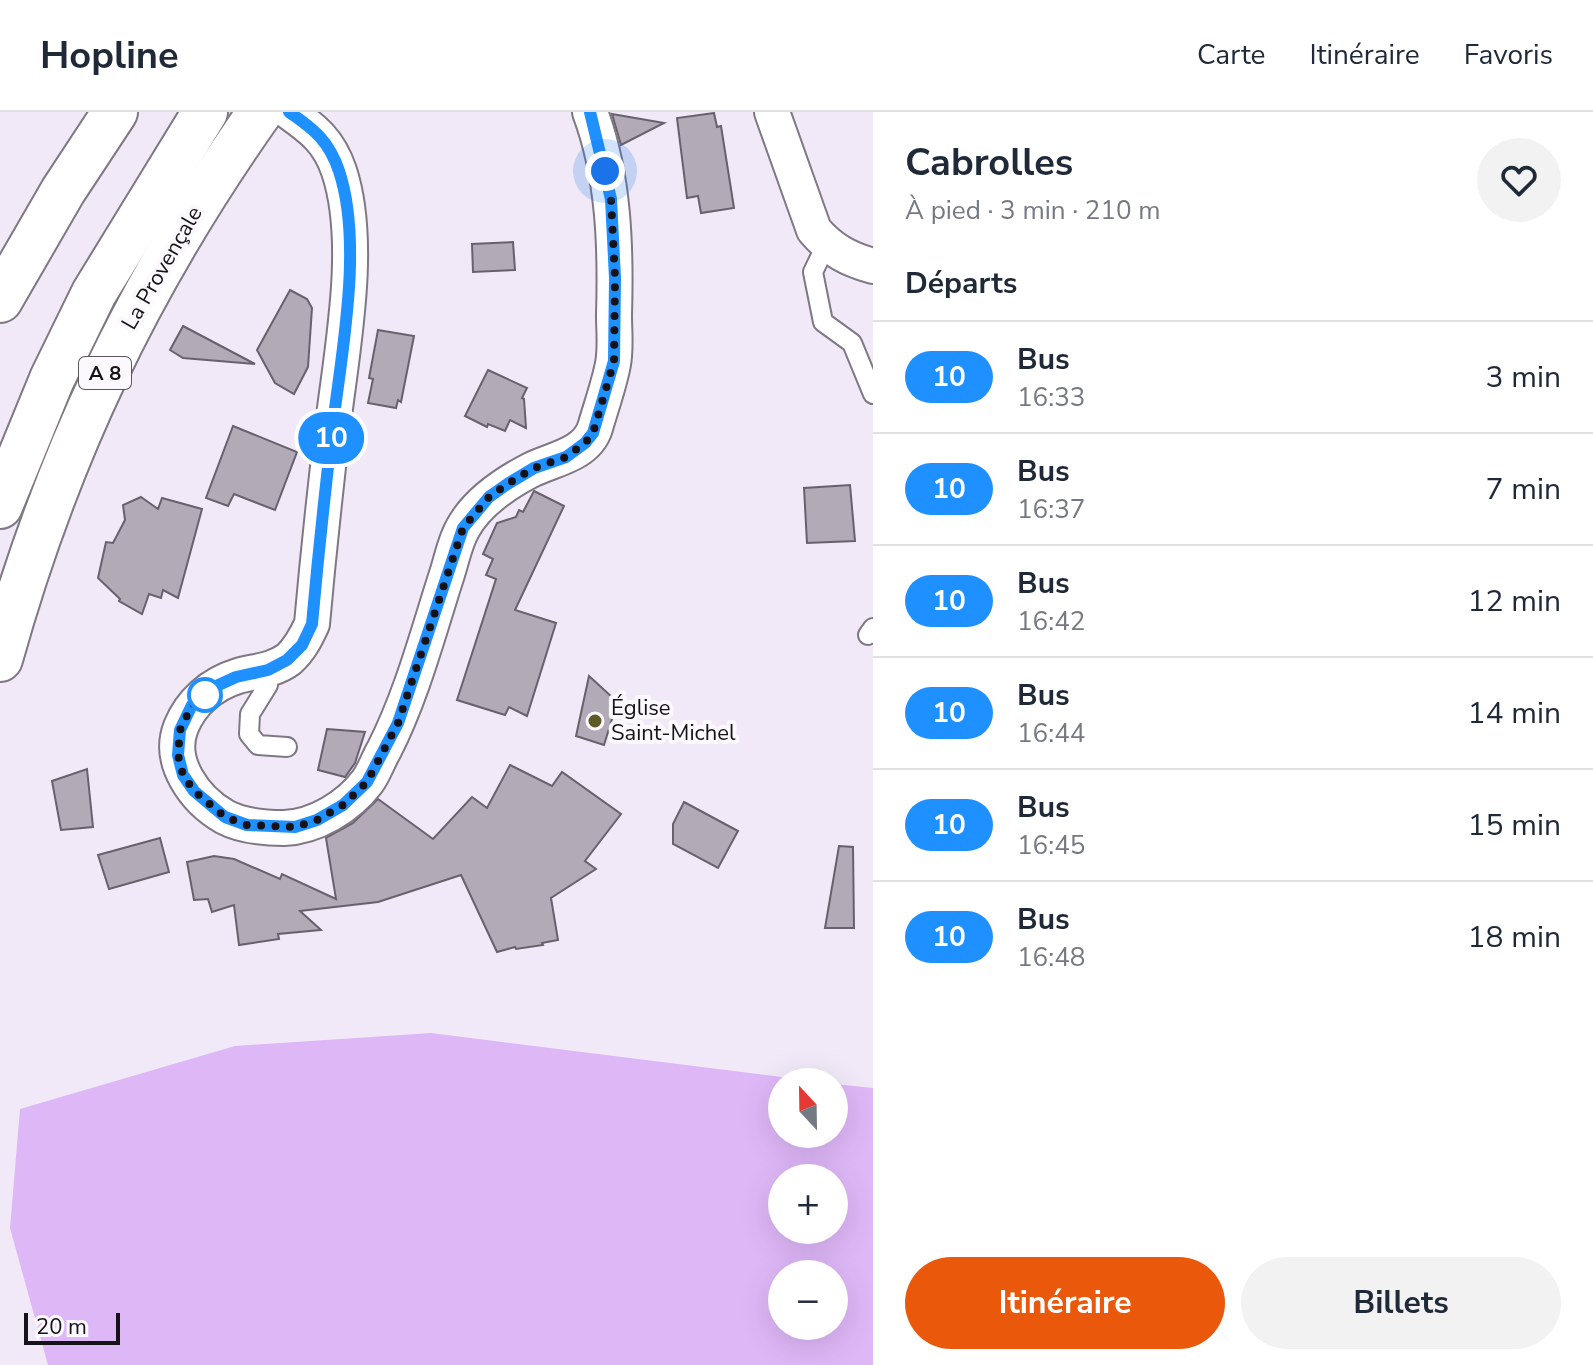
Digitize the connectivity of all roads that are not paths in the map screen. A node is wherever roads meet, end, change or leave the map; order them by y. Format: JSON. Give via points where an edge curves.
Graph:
{"nodes":[{"id":1,"x":115,"y":112,"type":"edge"},
{"id":2,"x":205,"y":112,"type":"edge"},
{"id":3,"x":260,"y":112,"type":"edge"},
{"id":4,"x":289,"y":112,"type":"edge"},
{"id":5,"x":590,"y":112,"type":"edge"},
{"id":6,"x":772,"y":112,"type":"edge"},
{"id":7,"x":826,"y":245,"type":"junction"},
{"id":8,"x":873,"y":266,"type":"edge"},
{"id":9,"x":0,"y":300,"type":"edge"},
{"id":10,"x":873,"y":394,"type":"edge"},
{"id":11,"x":0,"y":506,"type":"edge"},
{"id":12,"x":0,"y":659,"type":"edge"},
{"id":13,"x":268,"y":670,"type":"junction"},
{"id":14,"x":287,"y":747,"type":"dead end"}],
"edges":[{"from":1,"to":9,"type":"main road"},
{"from":2,"to":11,"type":"main road","name":"La Provençale","number":"A 8","via":[[94,293]]},
{"from":3,"to":12,"type":"main road","name":"La Provençale","number":"A 8","via":[[143,296],[108,367],[59,478]]},
{"from":4,"to":13,"type":"street","via":[[318,132],[339,171],[348,210],[349,258],[312,624],[302,645]]},
{"from":5,"to":13,"type":"street","via":[[611,199],[615,278],[614,361],[593,433],[566,457],[534,468],[489,497],[463,528],[398,723],[367,782],[343,805],[295,827],[247,825],[225,817],[194,791],[178,755],[180,730],[192,705],[212,688]]},
{"from":6,"to":7,"type":"street","via":[[814,230]]},
{"from":7,"to":8,"type":"street"},
{"from":7,"to":10,"type":"lane","via":[[813,272],[823,322],[852,343]]},
{"from":13,"to":14,"type":"lane","via":[[268,685],[250,714],[249,734],[258,745]]}]}
